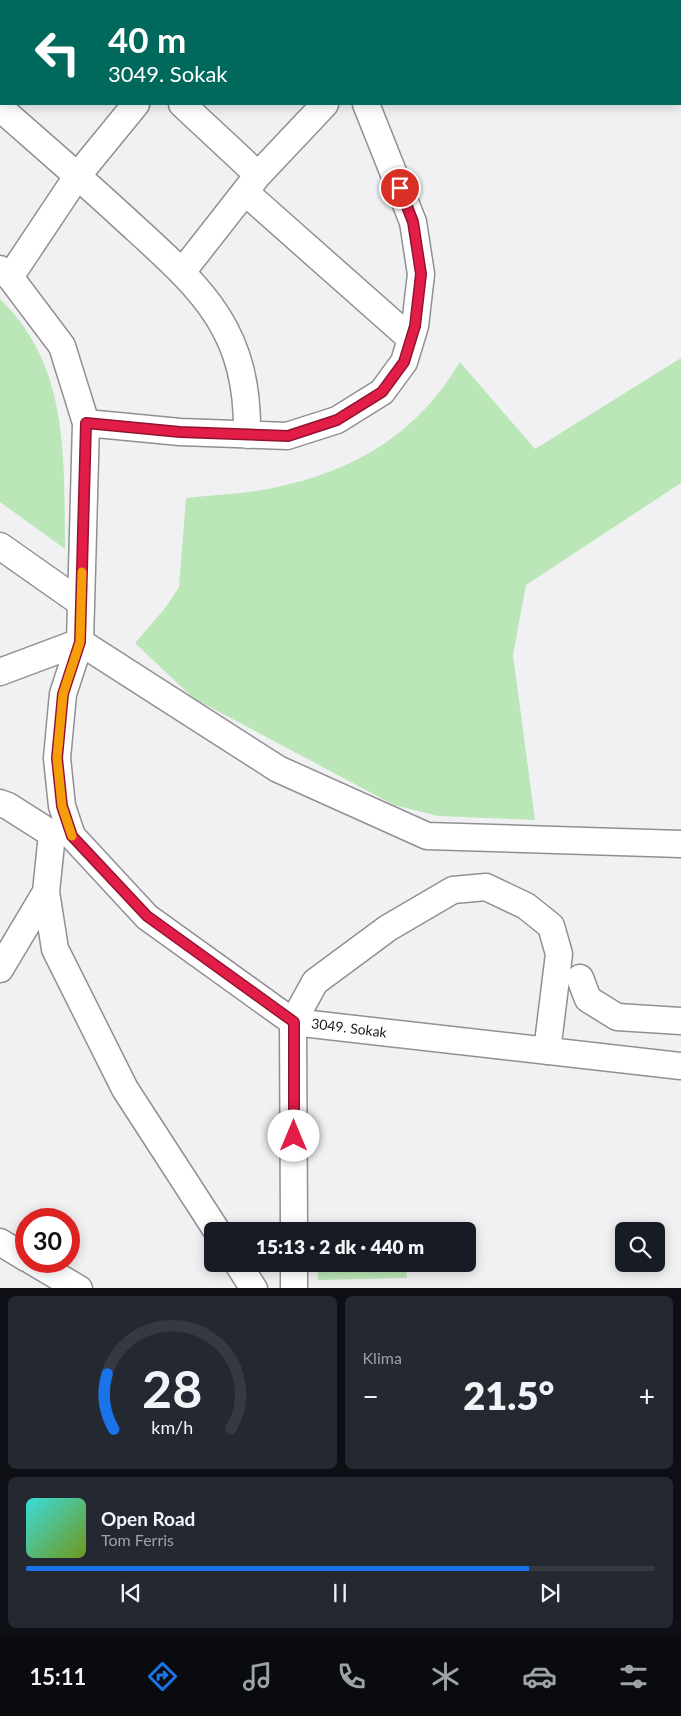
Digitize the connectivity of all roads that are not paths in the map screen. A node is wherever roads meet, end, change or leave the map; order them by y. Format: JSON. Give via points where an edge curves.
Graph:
{"nodes":[{"id":1,"x":135,"y":105,"type":"edge"},
{"id":2,"x":183,"y":105,"type":"edge"},
{"id":3,"x":324,"y":105,"type":"edge"},
{"id":4,"x":366,"y":105,"type":"edge"},
{"id":5,"x":0,"y":108,"type":"edge"},
{"id":6,"x":78,"y":176,"type":"junction"},
{"id":7,"x":252,"y":184,"type":"junction"},
{"id":8,"x":182,"y":272,"type":"junction"},
{"id":9,"x":5,"y":273,"type":"edge"},
{"id":10,"x":411,"y":340,"type":"junction"},
{"id":11,"x":86,"y":423,"type":"junction"},
{"id":12,"x":247,"y":435,"type":"junction"},
{"id":13,"x":0,"y":546,"type":"edge"},
{"id":14,"x":81,"y":603,"type":"junction"},
{"id":15,"x":80,"y":642,"type":"junction"},
{"id":16,"x":0,"y":672,"type":"edge"},
{"id":17,"x":0,"y":804,"type":"edge"},
{"id":18,"x":681,"y":844,"type":"edge"},
{"id":19,"x":46,"y":892,"type":"junction"},
{"id":20,"x":0,"y":969,"type":"edge"},
{"id":21,"x":580,"y":978,"type":"dead end"},
{"id":22,"x":681,"y":1021,"type":"edge"},
{"id":23,"x":294,"y":1022,"type":"junction"},
{"id":24,"x":547,"y":1051,"type":"junction"},
{"id":25,"x":681,"y":1066,"type":"edge"},
{"id":26,"x":211,"y":1222,"type":"edge"},
{"id":27,"x":294,"y":1222,"type":"edge"},
{"id":28,"x":0,"y":1242,"type":"edge"},
{"id":29,"x":15,"y":1251,"type":"edge"},
{"id":30,"x":243,"y":1272,"type":"edge"},
{"id":31,"x":294,"y":1272,"type":"edge"},
{"id":32,"x":53,"y":1273,"type":"edge"},
{"id":33,"x":79,"y":1288,"type":"edge"},
{"id":34,"x":254,"y":1288,"type":"edge"},
{"id":35,"x":294,"y":1288,"type":"edge"}],
"edges":[{"from":1,"to":6,"type":"street"},
{"from":2,"to":7,"type":"street"},
{"from":3,"to":7,"type":"street"},
{"from":4,"to":10,"type":"street","via":[[413,222],[421,274]]},
{"from":5,"to":6,"type":"street"},
{"from":6,"to":8,"type":"street"},
{"from":6,"to":9,"type":"street"},
{"from":7,"to":8,"type":"street"},
{"from":7,"to":10,"type":"street"},
{"from":8,"to":12,"type":"street","via":[[215,311],[237,356],[245,395]]},
{"from":9,"to":11,"type":"street","name":"3049. Sokak","via":[[62,346]]},
{"from":10,"to":12,"type":"street","via":[[404,362],[382,392],[337,420],[288,436]]},
{"from":11,"to":12,"type":"street"},
{"from":11,"to":14,"type":"street","name":"3049. Sokak"},
{"from":13,"to":14,"type":"street"},
{"from":14,"to":15,"type":"street","name":"3049. Sokak"},
{"from":15,"to":16,"type":"street"},
{"from":15,"to":18,"type":"street","via":[[278,769],[427,836]]},
{"from":15,"to":23,"type":"street","name":"3049. Sokak","via":[[63,694],[57,758],[62,806],[72,836],[147,916]]},
{"from":17,"to":19,"type":"street","via":[[52,834]]},
{"from":19,"to":20,"type":"street"},
{"from":19,"to":26,"type":"street","via":[[55,949],[80,1001],[126,1089]]},
{"from":21,"to":22,"type":"street","via":[[588,999],[617,1017]]},
{"from":23,"to":24,"type":"street","name":"3049. Sokak"},
{"from":23,"to":24,"type":"street","via":[[315,982],[388,928],[453,890],[486,888],[526,906],[551,926],[559,954]]},
{"from":23,"to":27,"type":"street"},
{"from":24,"to":25,"type":"street","name":"3049. Sokak"},
{"from":28,"to":29,"type":"street"},
{"from":30,"to":34,"type":"street"},
{"from":31,"to":35,"type":"street"},
{"from":32,"to":33,"type":"street"}]}
